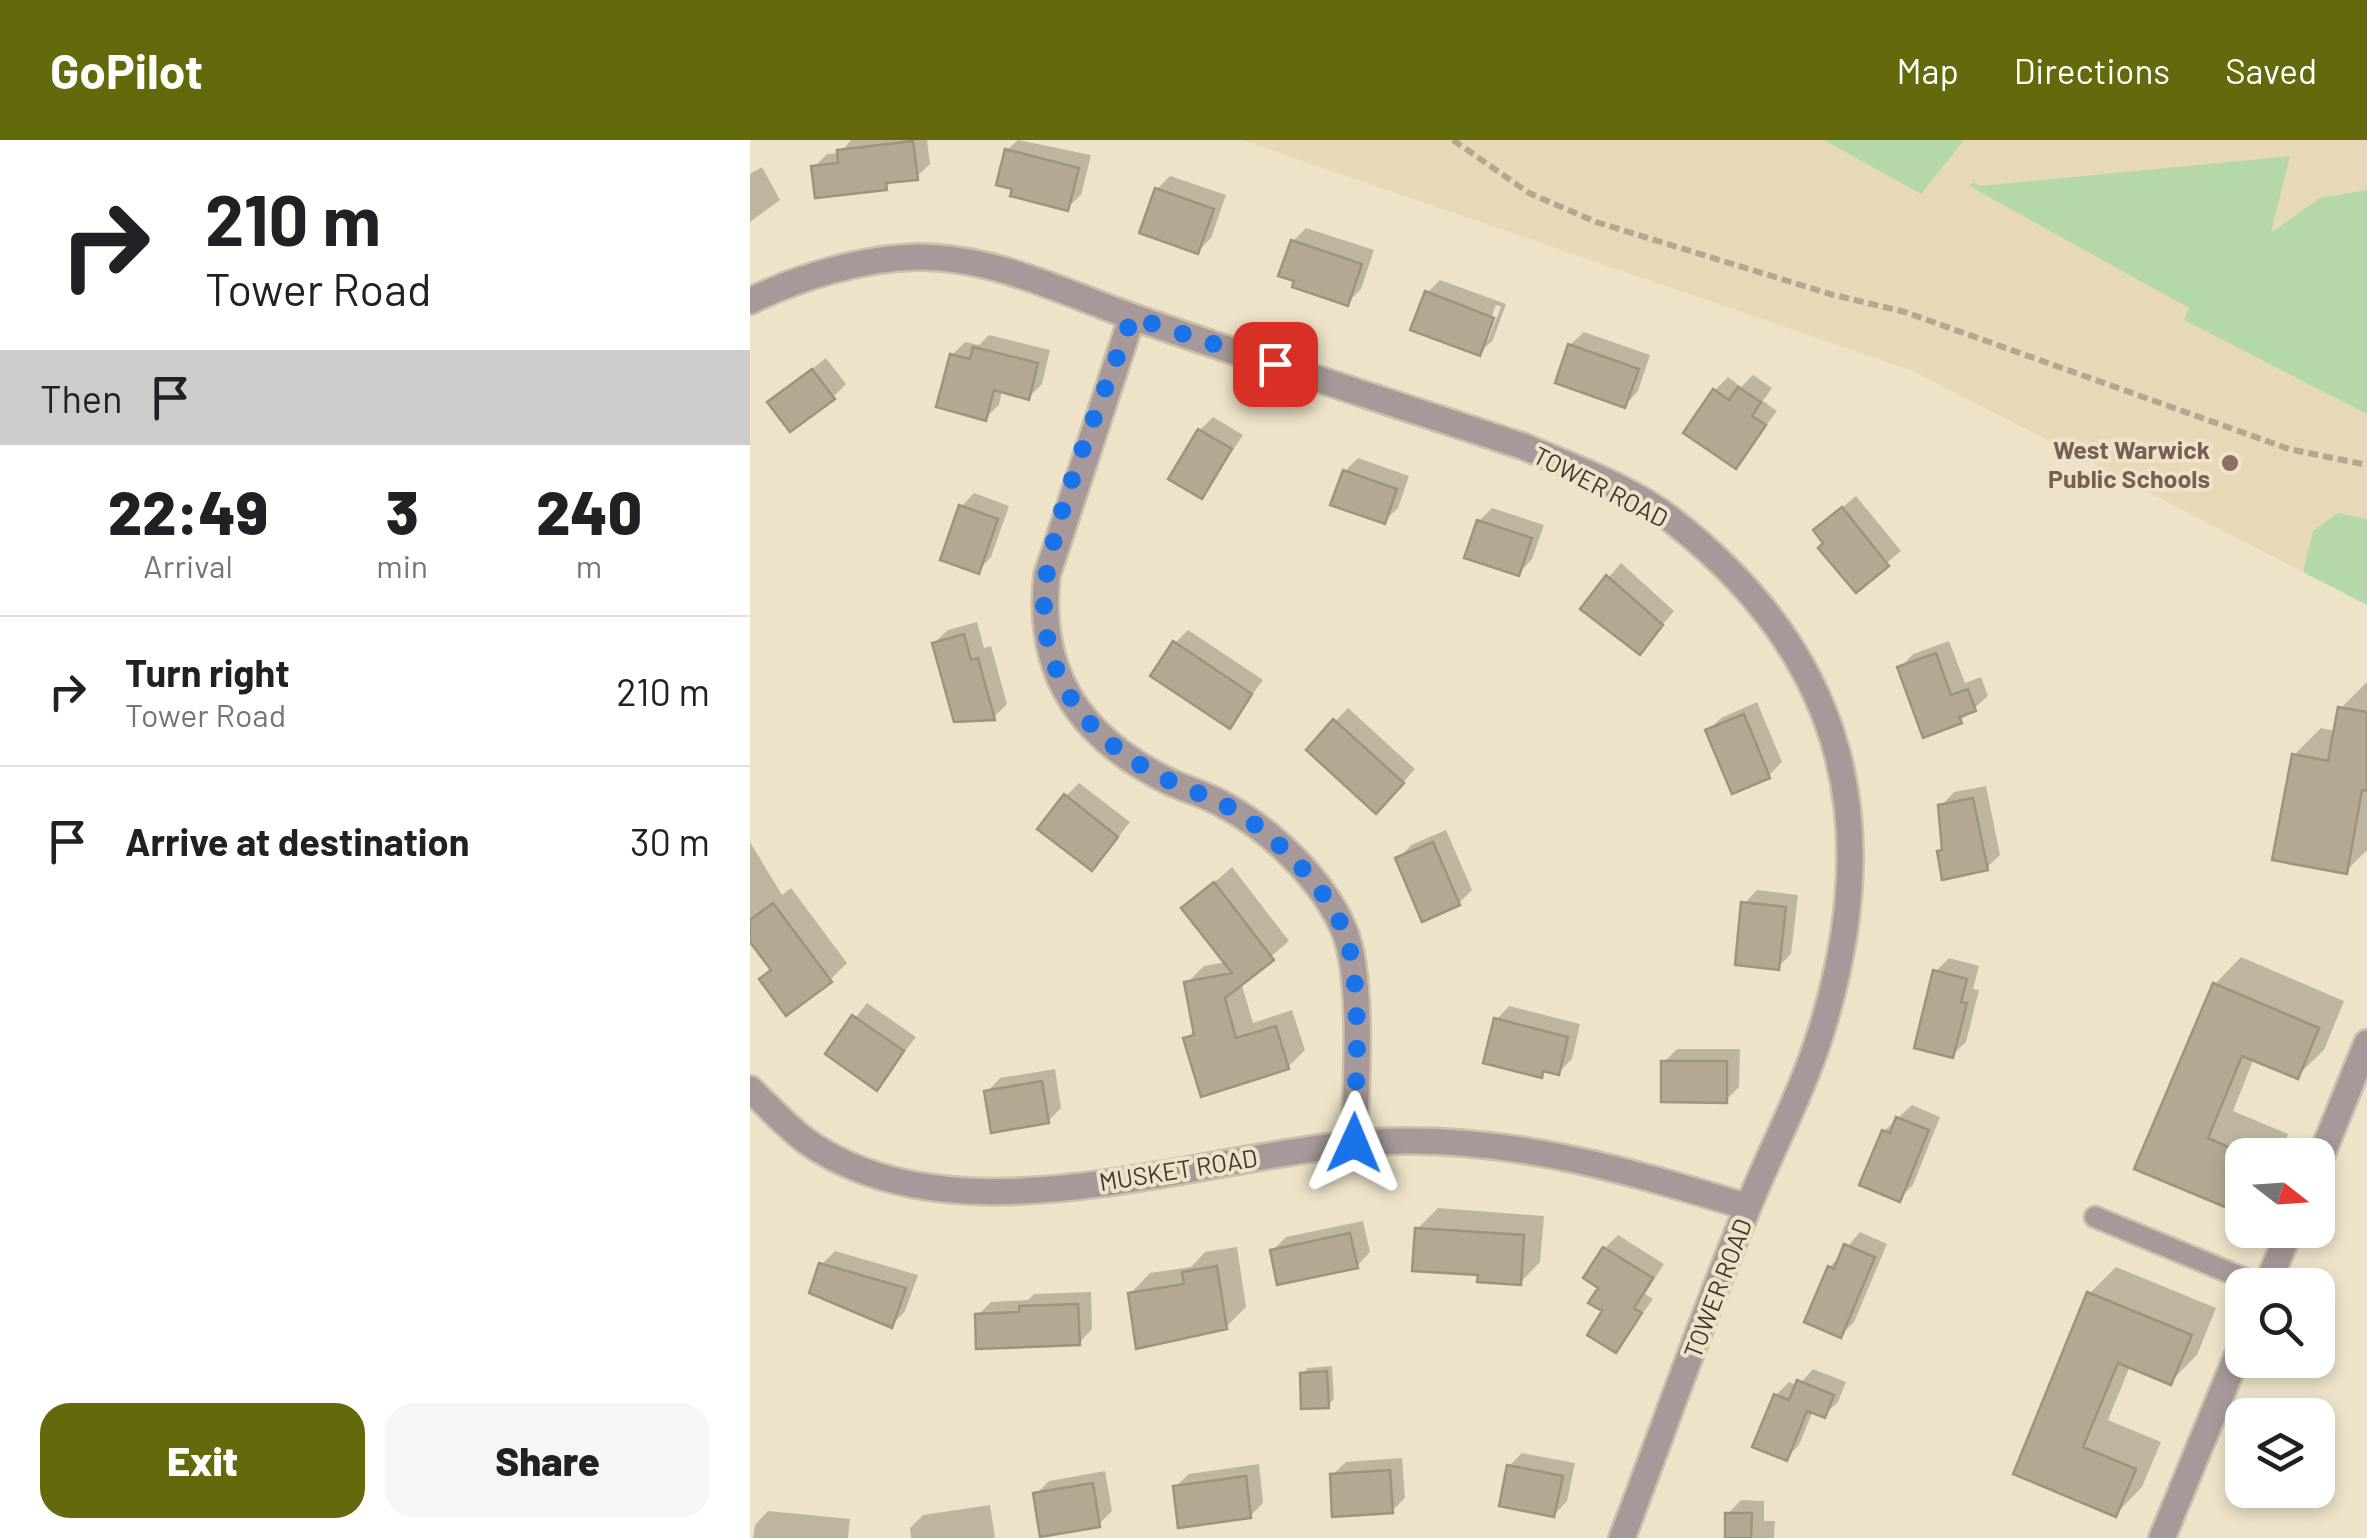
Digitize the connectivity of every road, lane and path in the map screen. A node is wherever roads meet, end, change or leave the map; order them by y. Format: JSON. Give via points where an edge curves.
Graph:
{"nodes":[{"id":1,"x":1453,"y":140,"type":"edge"},
{"id":2,"x":750,"y":301,"type":"edge"},
{"id":3,"x":1132,"y":317,"type":"junction"},
{"id":4,"x":2367,"y":465,"type":"edge"},
{"id":5,"x":2367,"y":1043,"type":"edge"},
{"id":6,"x":750,"y":1089,"type":"edge"},
{"id":7,"x":2329,"y":1138,"type":"edge"},
{"id":8,"x":1354,"y":1143,"type":"junction"},
{"id":9,"x":1748,"y":1207,"type":"junction"},
{"id":10,"x":2095,"y":1218,"type":"dead end"},
{"id":11,"x":2225,"y":1270,"type":"edge"},
{"id":12,"x":2228,"y":1378,"type":"edge"},
{"id":13,"x":1622,"y":1538,"type":"edge"},
{"id":14,"x":2162,"y":1538,"type":"edge"}],
"edges":[{"from":1,"to":4,"type":"path","via":[[1529,192],[1596,222],[1905,312],[2289,450]]},
{"from":2,"to":3,"type":"street","name":"TOWER ROAD","via":[[854,266],[917,257],[998,266]]},
{"from":3,"to":8,"type":"street","via":[[1047,575],[1048,644],[1079,716],[1106,742],[1166,780],[1244,816],[1286,850],[1338,922],[1354,993]]},
{"from":3,"to":9,"type":"street","name":"TOWER ROAD","via":[[1576,468],[1671,519],[1746,586],[1776,623],[1825,706],[1839,752],[1849,795],[1848,888],[1844,937],[1820,1033]]},
{"from":5,"to":7,"type":"street"},
{"from":6,"to":8,"type":"street","name":"MUSKET ROAD","via":[[806,1141],[854,1165],[895,1181],[973,1192],[1053,1192]]},
{"from":8,"to":9,"type":"street","name":"MUSKET ROAD","via":[[1484,1142],[1566,1154]]},
{"from":9,"to":13,"type":"street","name":"TOWER ROAD"},
{"from":10,"to":11,"type":"lane"},
{"from":12,"to":14,"type":"street"}]}
